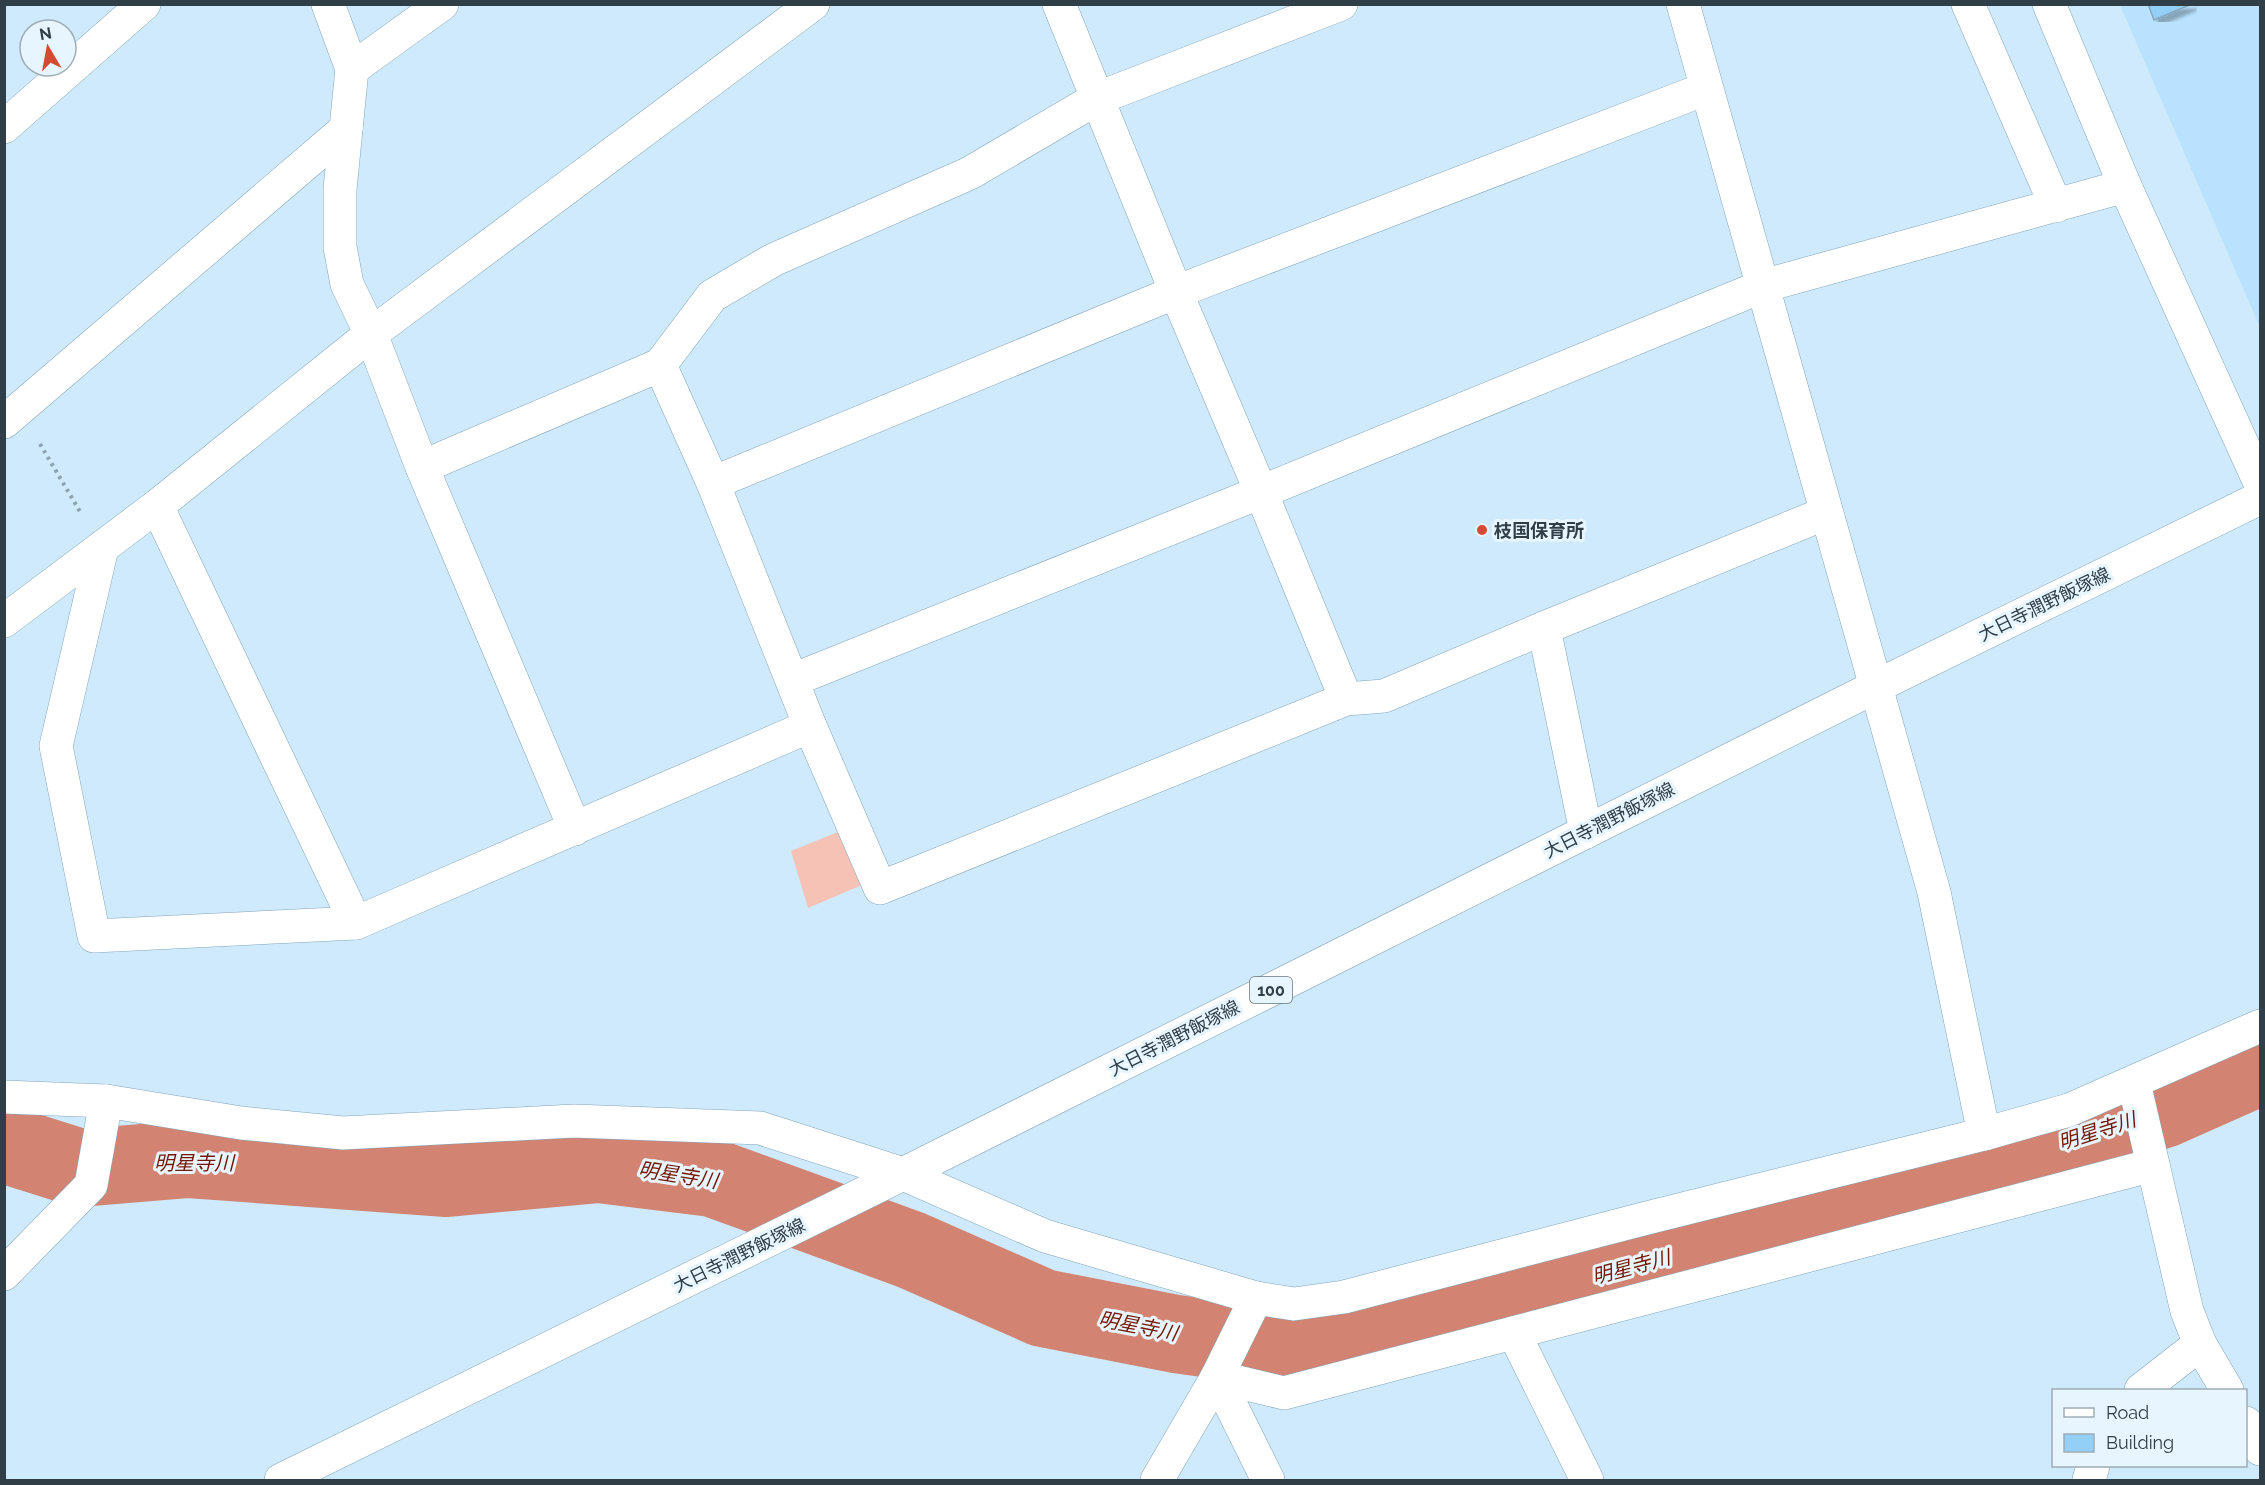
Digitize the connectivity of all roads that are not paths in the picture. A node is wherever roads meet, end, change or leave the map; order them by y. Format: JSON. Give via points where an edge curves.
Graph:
{"nodes":[{"id":1,"x":144,"y":4,"type":"edge"},
{"id":2,"x":328,"y":4,"type":"edge"},
{"id":3,"x":442,"y":4,"type":"edge"},
{"id":4,"x":813,"y":4,"type":"edge"},
{"id":5,"x":1059,"y":4,"type":"edge"},
{"id":6,"x":1341,"y":4,"type":"edge"},
{"id":7,"x":1683,"y":4,"type":"edge"},
{"id":8,"x":1968,"y":4,"type":"edge"},
{"id":9,"x":2049,"y":4,"type":"edge"},
{"id":10,"x":352,"y":69,"type":"junction"},
{"id":11,"x":1705,"y":89,"type":"junction"},
{"id":12,"x":1096,"y":99,"type":"junction"},
{"id":13,"x":4,"y":127,"type":"edge"},
{"id":14,"x":346,"y":129,"type":"junction"},
{"id":15,"x":2125,"y":186,"type":"junction"},
{"id":16,"x":2056,"y":206,"type":"junction"},
{"id":17,"x":1763,"y":286,"type":"junction"},
{"id":18,"x":1176,"y":292,"type":"junction"},
{"id":19,"x":371,"y":334,"type":"junction"},
{"id":20,"x":660,"y":365,"type":"junction"},
{"id":21,"x":12,"y":416,"type":"edge"},
{"id":22,"x":422,"y":467,"type":"junction"},
{"id":23,"x":713,"y":483,"type":"junction"},
{"id":24,"x":2260,"y":483,"type":"edge"},
{"id":25,"x":1261,"y":492,"type":"junction"},
{"id":26,"x":2260,"y":498,"type":"edge"},
{"id":27,"x":157,"y":506,"type":"junction"},
{"id":28,"x":1826,"y":513,"type":"junction"},
{"id":29,"x":102,"y":548,"type":"junction"},
{"id":30,"x":4,"y":621,"type":"edge"},
{"id":31,"x":1544,"y":628,"type":"junction"},
{"id":32,"x":793,"y":680,"type":"junction"},
{"id":33,"x":1876,"y":686,"type":"junction"},
{"id":34,"x":1346,"y":699,"type":"junction"},
{"id":35,"x":810,"y":726,"type":"junction"},
{"id":36,"x":575,"y":829,"type":"junction"},
{"id":37,"x":1586,"y":832,"type":"junction"},
{"id":38,"x":356,"y":923,"type":"junction"},
{"id":39,"x":2260,"y":1026,"type":"edge"},
{"id":40,"x":2137,"y":1096,"type":"junction"},
{"id":41,"x":4,"y":1097,"type":"edge"},
{"id":42,"x":106,"y":1101,"type":"junction"},
{"id":43,"x":1984,"y":1134,"type":"junction"},
{"id":44,"x":2151,"y":1155,"type":"junction"},
{"id":45,"x":903,"y":1174,"type":"junction"},
{"id":46,"x":4,"y":1275,"type":"edge"},
{"id":47,"x":1256,"y":1298,"type":"junction"},
{"id":48,"x":1514,"y":1333,"type":"junction"},
{"id":49,"x":2200,"y":1344,"type":"junction"},
{"id":50,"x":1217,"y":1377,"type":"junction"},
{"id":51,"x":2142,"y":1389,"type":"edge"},
{"id":52,"x":2226,"y":1389,"type":"edge"},
{"id":53,"x":2247,"y":1425,"type":"edge"},
{"id":54,"x":2260,"y":1449,"type":"edge"},
{"id":55,"x":281,"y":1480,"type":"edge"},
{"id":56,"x":1157,"y":1480,"type":"edge"},
{"id":57,"x":1268,"y":1480,"type":"edge"},
{"id":58,"x":1587,"y":1480,"type":"edge"}],
"edges":[{"from":1,"to":13,"type":"street"},
{"from":2,"to":10,"type":"street"},
{"from":3,"to":10,"type":"street"},
{"from":4,"to":19,"type":"street"},
{"from":5,"to":12,"type":"street"},
{"from":6,"to":12,"type":"street"},
{"from":7,"to":11,"type":"street"},
{"from":8,"to":16,"type":"street"},
{"from":9,"to":15,"type":"street"},
{"from":10,"to":14,"type":"street"},
{"from":11,"to":17,"type":"street"},
{"from":11,"to":18,"type":"street"},
{"from":12,"to":18,"type":"street"},
{"from":12,"to":20,"type":"street","via":[[970,173],[773,260],[712,296]]},
{"from":14,"to":19,"type":"street","via":[[340,247],[347,284]]},
{"from":14,"to":21,"type":"street"},
{"from":15,"to":16,"type":"street"},
{"from":15,"to":24,"type":"street"},
{"from":16,"to":17,"type":"street"},
{"from":17,"to":25,"type":"street"},
{"from":17,"to":28,"type":"street"},
{"from":18,"to":23,"type":"street"},
{"from":18,"to":25,"type":"street"},
{"from":19,"to":22,"type":"street"},
{"from":19,"to":27,"type":"street"},
{"from":20,"to":22,"type":"street"},
{"from":20,"to":23,"type":"street"},
{"from":22,"to":36,"type":"street"},
{"from":23,"to":32,"type":"street"},
{"from":25,"to":32,"type":"street"},
{"from":25,"to":34,"type":"street"},
{"from":26,"to":33,"type":"street","name":"大日寺潤野飯塚線","number":"100"},
{"from":27,"to":29,"type":"street"},
{"from":27,"to":38,"type":"street"},
{"from":28,"to":31,"type":"street"},
{"from":28,"to":33,"type":"street"},
{"from":29,"to":30,"type":"street"},
{"from":29,"to":38,"type":"street","via":[[56,746],[94,936]]},
{"from":31,"to":34,"type":"street","via":[[1384,696]]},
{"from":31,"to":37,"type":"street"},
{"from":32,"to":35,"type":"street"},
{"from":33,"to":37,"type":"street","name":"大日寺潤野飯塚線","number":"100"},
{"from":33,"to":43,"type":"street","via":[[1934,892]]},
{"from":34,"to":35,"type":"street","via":[[880,888]]},
{"from":35,"to":36,"type":"street"},
{"from":36,"to":38,"type":"street"},
{"from":37,"to":45,"type":"street","name":"大日寺潤野飯塚線","number":"100"},
{"from":39,"to":40,"type":"street"},
{"from":40,"to":43,"type":"street"},
{"from":40,"to":44,"type":"street"},
{"from":41,"to":42,"type":"street"},
{"from":42,"to":45,"type":"street","via":[[241,1123],[343,1133],[574,1121],[760,1128]]},
{"from":42,"to":46,"type":"street","via":[[91,1185]]},
{"from":43,"to":47,"type":"street","via":[[1344,1297],[1294,1304]]},
{"from":44,"to":48,"type":"street"},
{"from":44,"to":49,"type":"street","via":[[2187,1311]]},
{"from":45,"to":47,"type":"street","via":[[1045,1236]]},
{"from":45,"to":55,"type":"street","name":"大日寺潤野飯塚線","number":"100"},
{"from":47,"to":50,"type":"street"},
{"from":48,"to":50,"type":"street","via":[[1284,1392]]},
{"from":48,"to":58,"type":"street"},
{"from":49,"to":51,"type":"street"},
{"from":49,"to":52,"type":"street"},
{"from":50,"to":56,"type":"street"},
{"from":50,"to":57,"type":"street"},
{"from":53,"to":54,"type":"street"}]}
